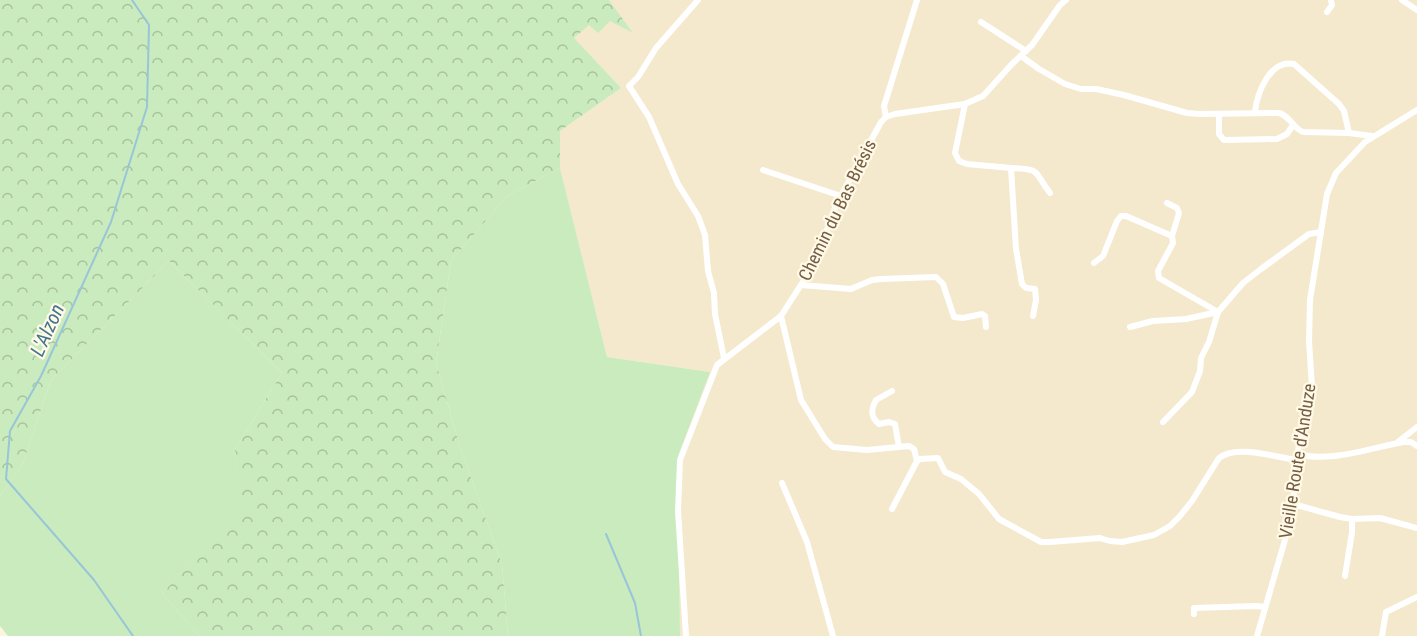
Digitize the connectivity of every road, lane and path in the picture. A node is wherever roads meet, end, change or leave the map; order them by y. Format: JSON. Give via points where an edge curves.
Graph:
{"nodes":[{"id":1,"x":699,"y":0,"type":"edge"},
{"id":2,"x":918,"y":0,"type":"edge"},
{"id":3,"x":1066,"y":0,"type":"edge"},
{"id":4,"x":1331,"y":0,"type":"edge"},
{"id":5,"x":1402,"y":0,"type":"edge"},
{"id":6,"x":1417,"y":10,"type":"edge"},
{"id":7,"x":1327,"y":12,"type":"dead end"},
{"id":8,"x":981,"y":21,"type":"dead end"},
{"id":9,"x":1024,"y":53,"type":"junction"},
{"id":10,"x":965,"y":104,"type":"junction"},
{"id":11,"x":1417,"y":110,"type":"edge"},
{"id":12,"x":1255,"y":112,"type":"junction"},
{"id":13,"x":1219,"y":114,"type":"junction"},
{"id":14,"x":886,"y":117,"type":"junction"},
{"id":15,"x":1293,"y":125,"type":"junction"},
{"id":16,"x":1349,"y":133,"type":"junction"},
{"id":17,"x":1372,"y":136,"type":"junction"},
{"id":18,"x":1011,"y":168,"type":"junction"},
{"id":19,"x":763,"y":170,"type":"dead end"},
{"id":20,"x":1050,"y":193,"type":"dead end"},
{"id":21,"x":841,"y":196,"type":"junction"},
{"id":22,"x":1167,"y":203,"type":"dead end"},
{"id":23,"x":1321,"y":232,"type":"junction"},
{"id":24,"x":1172,"y":236,"type":"junction"},
{"id":25,"x":1094,"y":263,"type":"dead end"},
{"id":26,"x":801,"y":285,"type":"junction"},
{"id":27,"x":1218,"y":312,"type":"junction"},
{"id":28,"x":781,"y":316,"type":"junction"},
{"id":29,"x":1033,"y":316,"type":"dead end"},
{"id":30,"x":986,"y":327,"type":"dead end"},
{"id":31,"x":1131,"y":327,"type":"dead end"},
{"id":32,"x":724,"y":358,"type":"junction"},
{"id":33,"x":892,"y":391,"type":"dead end"},
{"id":34,"x":1163,"y":423,"type":"dead end"},
{"id":35,"x":1417,"y":427,"type":"edge"},
{"id":36,"x":1396,"y":443,"type":"junction"},
{"id":37,"x":1417,"y":446,"type":"edge"},
{"id":38,"x":899,"y":447,"type":"junction"},
{"id":39,"x":1297,"y":457,"type":"junction"},
{"id":40,"x":917,"y":461,"type":"junction"},
{"id":41,"x":782,"y":483,"type":"dead end"},
{"id":42,"x":1293,"y":504,"type":"junction"},
{"id":43,"x":892,"y":509,"type":"dead end"},
{"id":44,"x":1352,"y":519,"type":"junction"},
{"id":45,"x":1417,"y":528,"type":"edge"},
{"id":46,"x":1345,"y":576,"type":"dead end"},
{"id":47,"x":1417,"y":597,"type":"edge"},
{"id":48,"x":1265,"y":607,"type":"junction"},
{"id":49,"x":1194,"y":614,"type":"dead end"},
{"id":50,"x":686,"y":636,"type":"edge"},
{"id":51,"x":833,"y":636,"type":"edge"},
{"id":52,"x":1257,"y":636,"type":"edge"},
{"id":53,"x":1382,"y":636,"type":"edge"}],
"edges":[{"from":1,"to":32,"type":"street","via":[[656,48],[629,86],[650,117],[705,235]]},
{"from":2,"to":14,"type":"street","via":[[884,106]]},
{"from":3,"to":9,"type":"street"},
{"from":4,"to":7,"type":"street"},
{"from":5,"to":6,"type":"street"},
{"from":8,"to":9,"type":"street"},
{"from":9,"to":10,"type":"street","via":[[983,96]]},
{"from":9,"to":13,"type":"street","via":[[1039,69],[1065,84],[1125,95],[1187,113]]},
{"from":10,"to":14,"type":"street"},
{"from":10,"to":18,"type":"street","via":[[955,146],[959,161]]},
{"from":11,"to":17,"type":"street","name":"Vieille Route d'Anduze"},
{"from":12,"to":13,"type":"street"},
{"from":12,"to":15,"type":"street","via":[[1284,114]]},
{"from":12,"to":16,"type":"street","via":[[1264,81],[1282,64],[1294,64],[1339,104]]},
{"from":13,"to":15,"type":"street","via":[[1219,134],[1224,140],[1282,138]]},
{"from":14,"to":21,"type":"street","name":"Chemin du Bas Brésis"},
{"from":15,"to":16,"type":"street","via":[[1303,132]]},
{"from":16,"to":17,"type":"street"},
{"from":17,"to":23,"type":"street","name":"Vieille Route d'Anduze","via":[[1336,173],[1327,194]]},
{"from":18,"to":20,"type":"street","via":[[1038,173]]},
{"from":18,"to":29,"type":"street","via":[[1022,284],[1035,289],[1037,294]]},
{"from":19,"to":21,"type":"street"},
{"from":21,"to":26,"type":"street","name":"Chemin du Bas Brésis","via":[[815,263]]},
{"from":22,"to":24,"type":"street","via":[[1179,213]]},
{"from":23,"to":27,"type":"street","via":[[1309,234],[1261,269]]},
{"from":23,"to":39,"type":"street","name":"Vieille Route d'Anduze","via":[[1310,300],[1312,387]]},
{"from":24,"to":25,"type":"street","via":[[1120,216],[1103,256]]},
{"from":24,"to":27,"type":"street","via":[[1173,243],[1158,272],[1159,278]]},
{"from":26,"to":28,"type":"street","name":"Chemin du Bas Brésis"},
{"from":26,"to":30,"type":"street","via":[[851,289],[872,280],[936,278],[943,284],[954,317],[982,314]]},
{"from":27,"to":31,"type":"street"},
{"from":27,"to":34,"type":"street","via":[[1192,392]]},
{"from":28,"to":32,"type":"street","name":"Chemin du Bas Brésis"},
{"from":28,"to":38,"type":"street","via":[[801,400],[825,439],[833,447]]},
{"from":32,"to":50,"type":"street","name":"Chemin du Bas Brésis","via":[[717,365],[680,460],[678,511]]},
{"from":33,"to":38,"type":"street","via":[[876,400],[872,414],[879,424],[895,424]]},
{"from":35,"to":36,"type":"street"},
{"from":36,"to":37,"type":"street","via":[[1411,442]]},
{"from":36,"to":39,"type":"street","via":[[1327,457]]},
{"from":38,"to":40,"type":"street","via":[[914,449]]},
{"from":39,"to":40,"type":"street","via":[[1226,452],[1170,526],[1154,535],[1122,542],[1101,538],[1041,542],[999,519],[979,494],[945,472],[938,458]]},
{"from":39,"to":42,"type":"street","name":"Vieille Route d'Anduze"},
{"from":40,"to":43,"type":"street"},
{"from":41,"to":51,"type":"street","via":[[807,542]]},
{"from":42,"to":44,"type":"street"},
{"from":42,"to":48,"type":"street","name":"Vieille Route d'Anduze"},
{"from":44,"to":45,"type":"street","via":[[1380,518]]},
{"from":44,"to":46,"type":"street"},
{"from":47,"to":53,"type":"street","via":[[1386,612]]},
{"from":48,"to":49,"type":"street","via":[[1194,608]]},
{"from":48,"to":52,"type":"street","name":"Vieille Route d'Anduze"}]}
